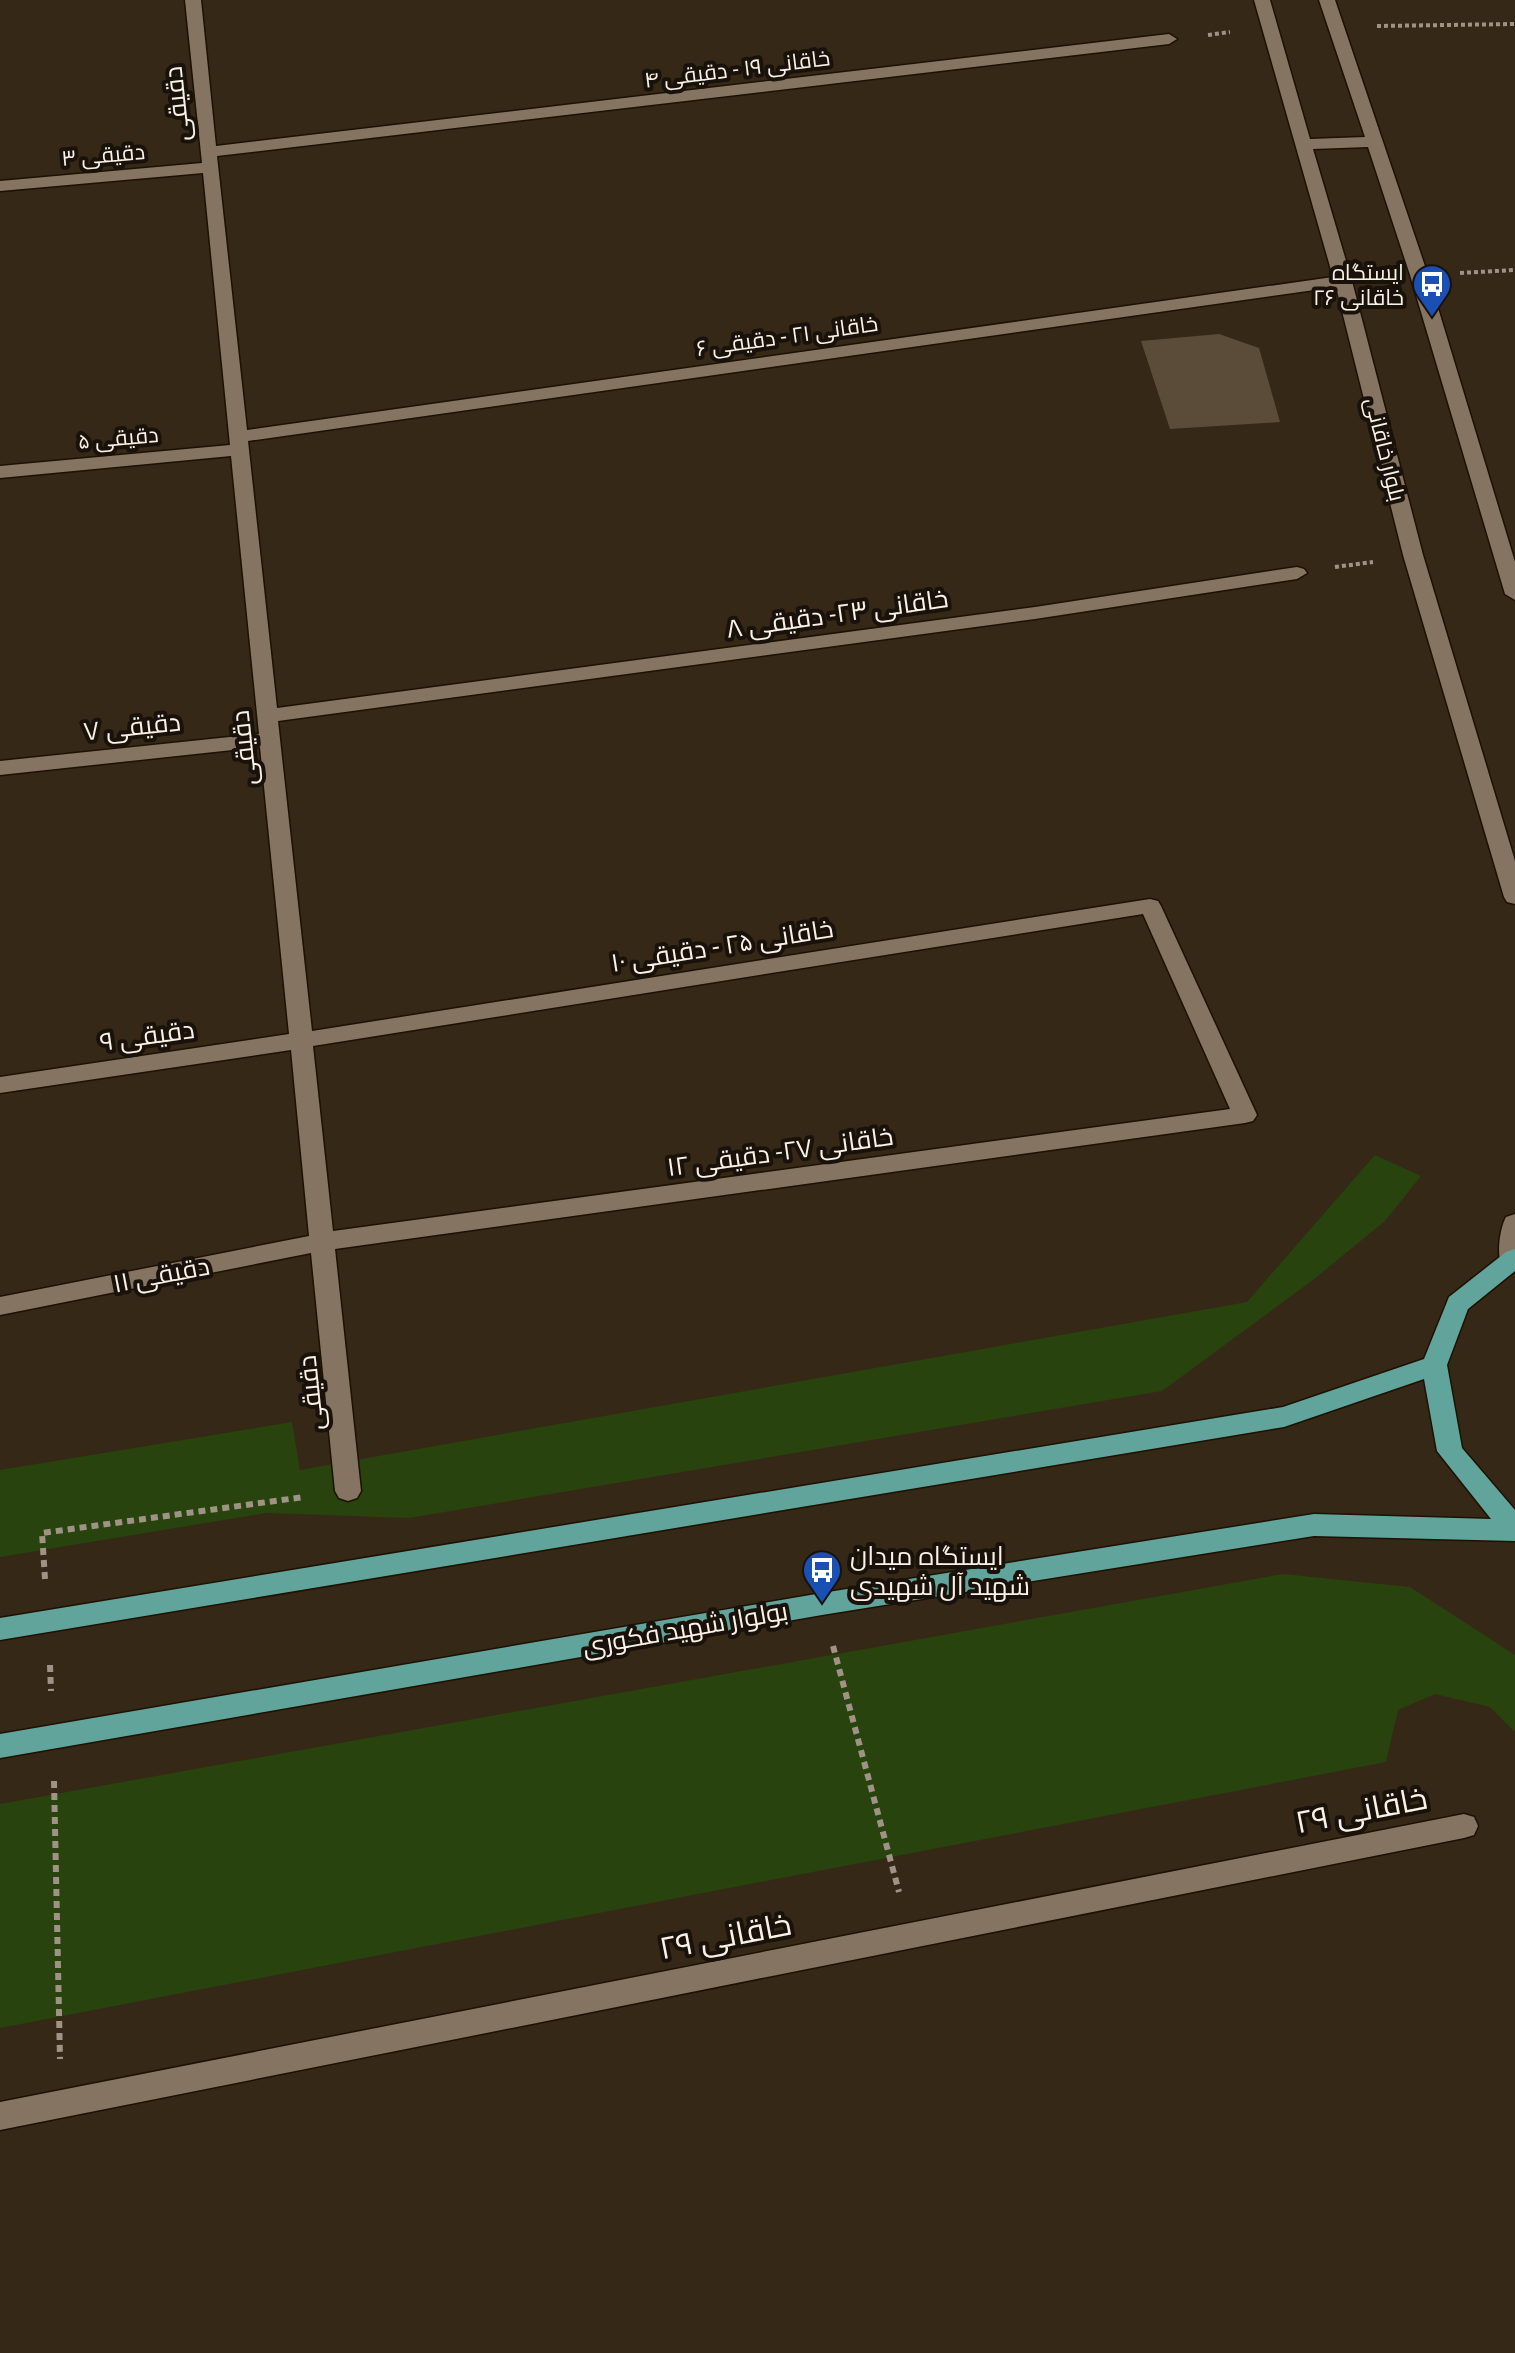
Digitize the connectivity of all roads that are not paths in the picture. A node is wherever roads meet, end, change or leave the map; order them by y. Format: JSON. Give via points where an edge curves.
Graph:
{"nodes":[{"id":1,"x":193,"y":0,"type":"edge"},
{"id":2,"x":1262,"y":0,"type":"edge"},
{"id":3,"x":1327,"y":0,"type":"edge"},
{"id":4,"x":1169,"y":39,"type":"road end"},
{"id":5,"x":1375,"y":142,"type":"junction"},
{"id":6,"x":1304,"y":144,"type":"junction"},
{"id":7,"x":210,"y":159,"type":"junction"},
{"id":8,"x":0,"y":186,"type":"edge"},
{"id":9,"x":1343,"y":281,"type":"junction"},
{"id":10,"x":239,"y":443,"type":"junction"},
{"id":11,"x":0,"y":472,"type":"edge"},
{"id":12,"x":1297,"y":573,"type":"road end"},
{"id":13,"x":1515,"y":594,"type":"edge"},
{"id":14,"x":267,"y":716,"type":"junction"},
{"id":15,"x":270,"y":739,"type":"junction"},
{"id":16,"x":0,"y":768,"type":"edge"},
{"id":17,"x":1515,"y":897,"type":"edge"},
{"id":18,"x":303,"y":1040,"type":"junction"},
{"id":19,"x":0,"y":1085,"type":"edge"},
{"id":20,"x":1245,"y":1115,"type":"joint"},
{"id":21,"x":1515,"y":1223,"type":"edge"},
{"id":22,"x":322,"y":1242,"type":"junction"},
{"id":23,"x":1513,"y":1259,"type":"edge"},
{"id":24,"x":0,"y":1306,"type":"edge"},
{"id":25,"x":1434,"y":1365,"type":"junction"},
{"id":26,"x":348,"y":1491,"type":"dead end"},
{"id":27,"x":1515,"y":1529,"type":"edge"},
{"id":28,"x":0,"y":1629,"type":"edge"},
{"id":29,"x":0,"y":1746,"type":"edge"},
{"id":30,"x":1464,"y":1826,"type":"dead end"},
{"id":31,"x":0,"y":2116,"type":"edge"}],
"edges":[{"from":1,"to":7,"type":"street","name":"دقیقی"},
{"from":2,"to":6,"type":"street","name":"بلوار خاقانی"},
{"from":3,"to":5,"type":"street"},
{"from":4,"to":7,"type":"street","name":"خاقانی ۱۹ - دقیقی ۴"},
{"from":5,"to":6,"type":"street"},
{"from":5,"to":13,"type":"street"},
{"from":6,"to":9,"type":"street","name":"بلوار خاقانی"},
{"from":7,"to":8,"type":"street","name":"دقیقی ۳"},
{"from":7,"to":10,"type":"street","name":"دقیقی"},
{"from":9,"to":10,"type":"street","name":"خاقانی ۲۱ - دقیقی ۶"},
{"from":9,"to":17,"type":"street","name":"بلوار خاقانی","via":[[1413,555]]},
{"from":10,"to":11,"type":"street","name":"دقیقی ۵"},
{"from":10,"to":14,"type":"street","name":"دقیقی"},
{"from":12,"to":14,"type":"street","name":"خاقانی ۲۳- دقیقی ۸"},
{"from":14,"to":15,"type":"street","name":"دقیقی"},
{"from":15,"to":16,"type":"street","name":"دقیقی ۷"},
{"from":15,"to":18,"type":"street","name":"دقیقی"},
{"from":18,"to":19,"type":"street","name":"دقیقی ۹"},
{"from":18,"to":20,"type":"street","name":"خاقانی ۲۵ - دقیقی ۱۰","via":[[1150,906]]},
{"from":18,"to":22,"type":"street","name":"دقیقی"},
{"from":20,"to":22,"type":"street","name":"خاقانی ۲۷- دقیقی ۱۲"},
{"from":21,"to":23,"type":"street"},
{"from":22,"to":24,"type":"street","name":"دقیقی ۱۱"},
{"from":22,"to":26,"type":"street","name":"دقیقی"},
{"from":23,"to":25,"type":"main road","via":[[1458,1304]]},
{"from":25,"to":27,"type":"main road","via":[[1450,1451]]},
{"from":25,"to":28,"type":"main road","via":[[1284,1417]]},
{"from":27,"to":29,"type":"main road","name":"بولوار شهید فکوری","via":[[1314,1525]]},
{"from":30,"to":31,"type":"street","name":"خاقانی ۲۹"}]}
